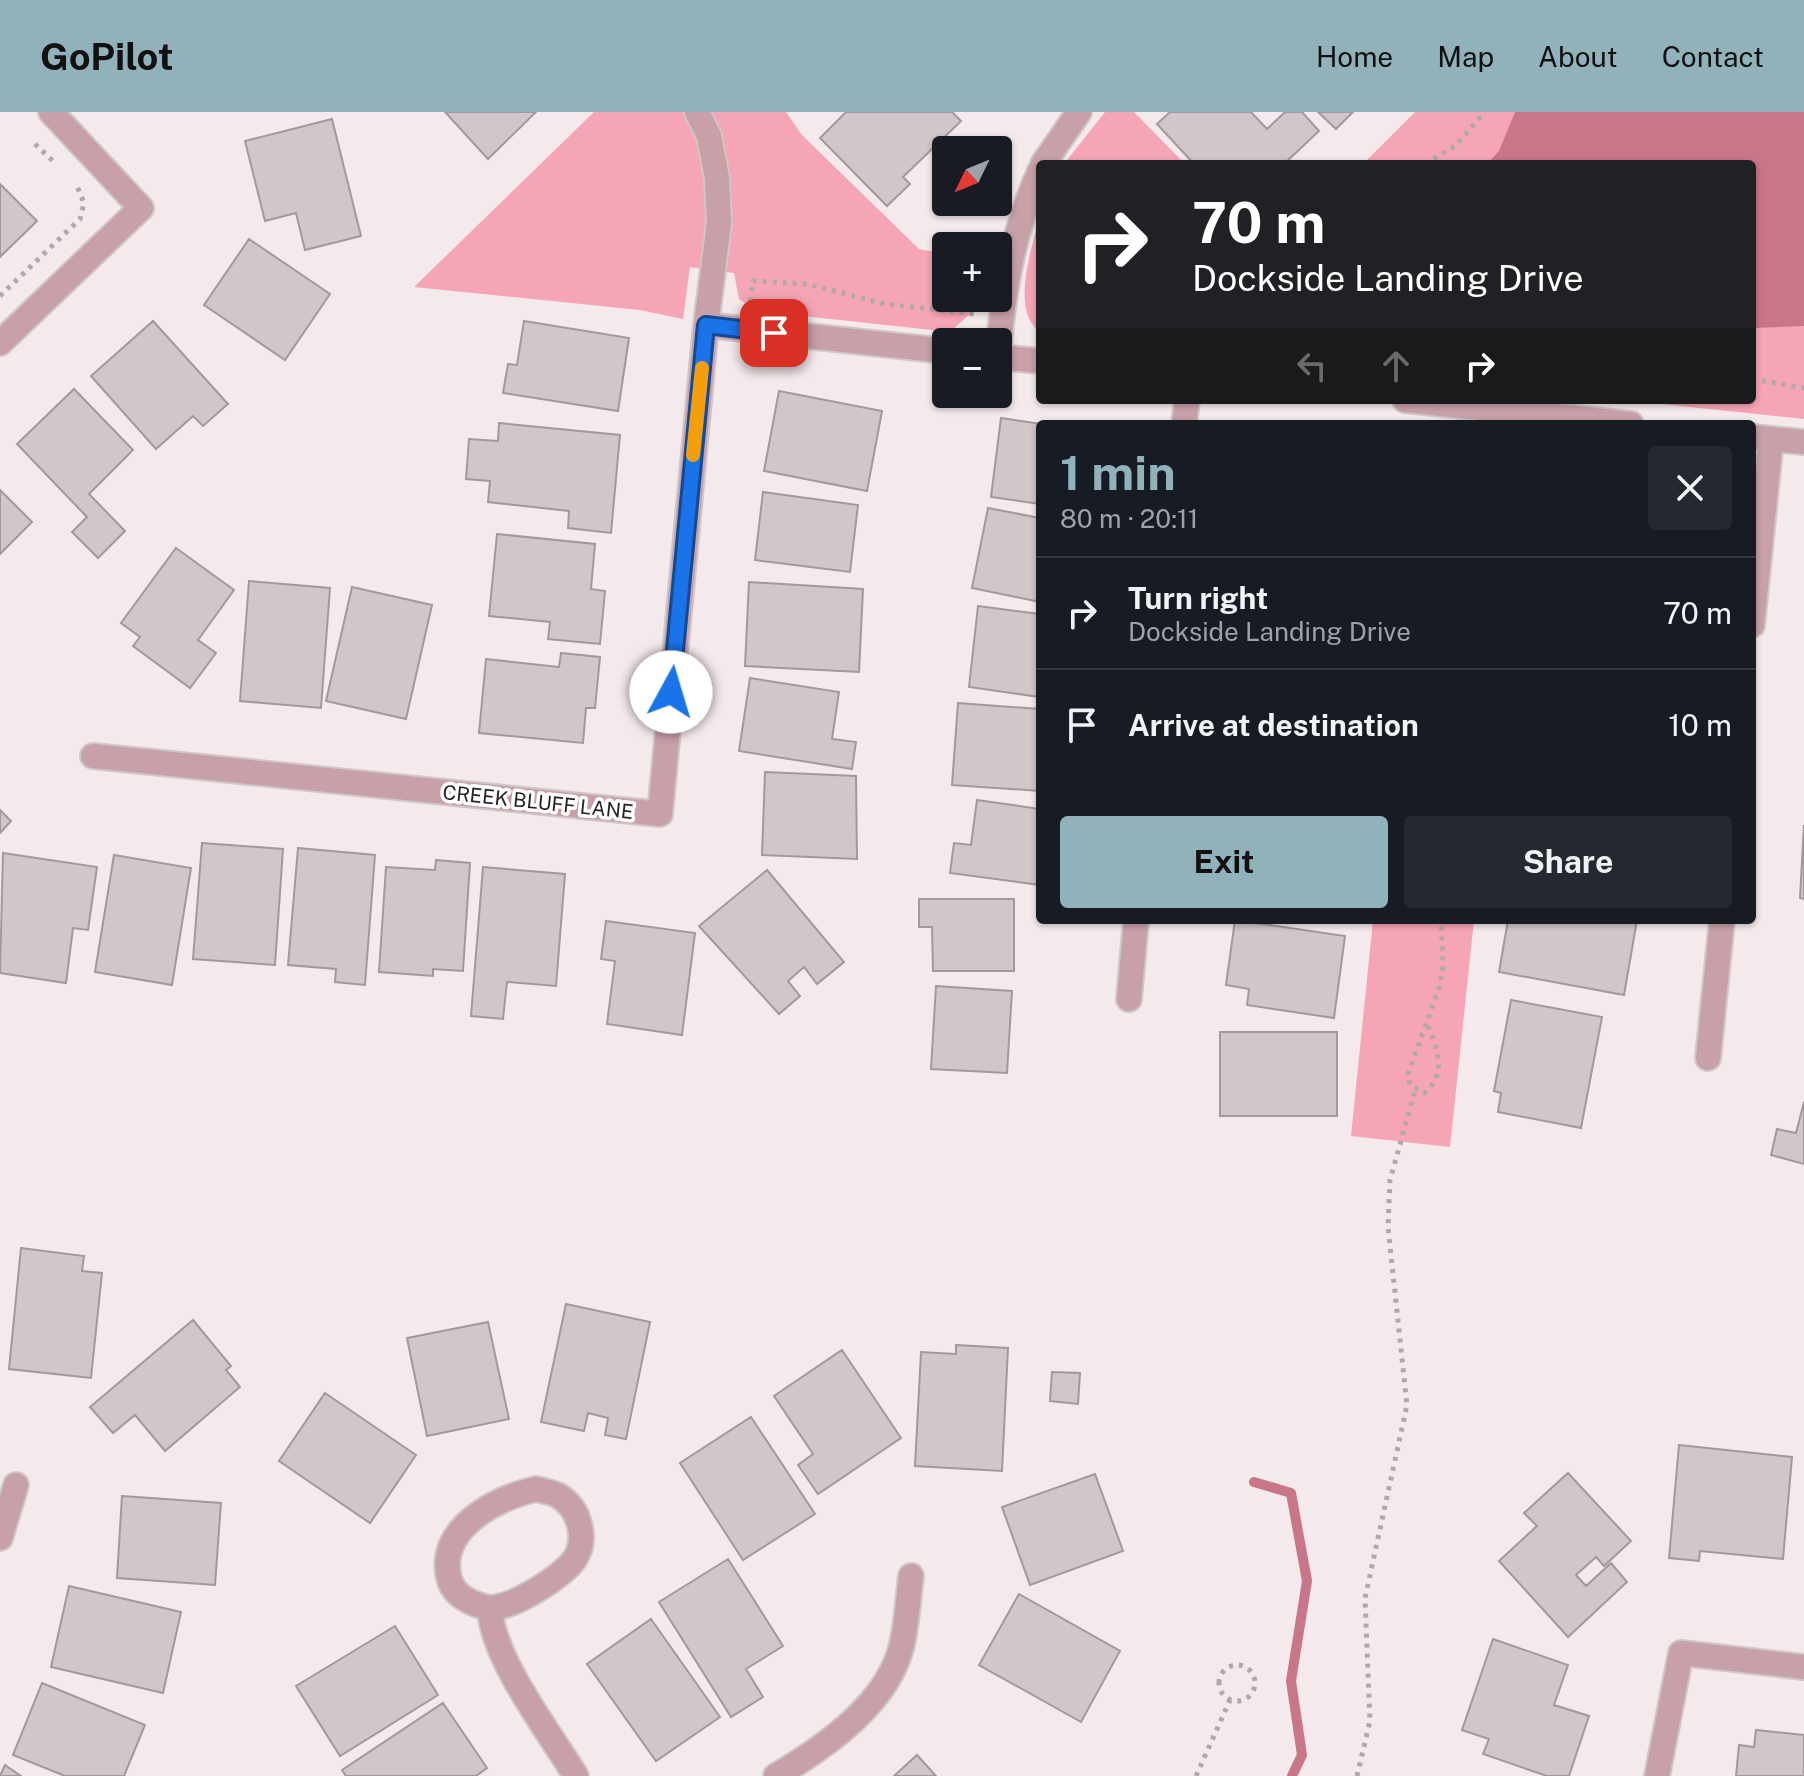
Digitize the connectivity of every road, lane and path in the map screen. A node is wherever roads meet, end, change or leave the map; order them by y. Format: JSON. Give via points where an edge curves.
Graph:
{"nodes":[{"id":1,"x":51,"y":112,"type":"edge"},
{"id":2,"x":697,"y":112,"type":"edge"},
{"id":3,"x":1079,"y":112,"type":"edge"},
{"id":4,"x":1485,"y":112,"type":"edge"},
{"id":5,"x":35,"y":144,"type":"dead end"},
{"id":6,"x":1046,"y":160,"type":"edge"},
{"id":7,"x":1432,"y":160,"type":"edge"},
{"id":8,"x":57,"y":166,"type":"dead end"},
{"id":9,"x":68,"y":176,"type":"dead end"},
{"id":10,"x":1036,"y":180,"type":"edge"},
{"id":11,"x":0,"y":296,"type":"edge"},
{"id":12,"x":1001,"y":316,"type":"junction"},
{"id":13,"x":706,"y":325,"type":"junction"},
{"id":14,"x":1000,"y":328,"type":"edge"},
{"id":15,"x":745,"y":330,"type":"junction"},
{"id":16,"x":0,"y":343,"type":"edge"},
{"id":17,"x":932,"y":350,"type":"edge"},
{"id":18,"x":1012,"y":357,"type":"edge"},
{"id":19,"x":1036,"y":360,"type":"edge"},
{"id":20,"x":1756,"y":380,"type":"edge"},
{"id":21,"x":1804,"y":388,"type":"edge"},
{"id":22,"x":1443,"y":404,"type":"edge"},
{"id":23,"x":1593,"y":420,"type":"edge"},
{"id":24,"x":1762,"y":438,"type":"edge"},
{"id":25,"x":1804,"y":442,"type":"edge"},
{"id":26,"x":1756,"y":550,"type":"edge"},
{"id":27,"x":93,"y":756,"type":"dead end"},
{"id":28,"x":1136,"y":924,"type":"edge"},
{"id":29,"x":1441,"y":924,"type":"edge"},
{"id":30,"x":1722,"y":924,"type":"edge"},
{"id":31,"x":1129,"y":999,"type":"dead end"},
{"id":32,"x":1428,"y":1026,"type":"junction"},
{"id":33,"x":1708,"y":1058,"type":"dead end"},
{"id":34,"x":1415,"y":1091,"type":"junction"},
{"id":35,"x":16,"y":1485,"type":"dead end"},
{"id":36,"x":0,"y":1538,"type":"edge"},
{"id":37,"x":911,"y":1576,"type":"dead end"},
{"id":38,"x":490,"y":1609,"type":"junction"},
{"id":39,"x":1804,"y":1667,"type":"edge"},
{"id":40,"x":1230,"y":1700,"type":"junction"},
{"id":41,"x":576,"y":1776,"type":"edge"},
{"id":42,"x":776,"y":1776,"type":"edge"},
{"id":43,"x":1196,"y":1776,"type":"edge"},
{"id":44,"x":1357,"y":1776,"type":"edge"},
{"id":45,"x":1657,"y":1776,"type":"edge"}],
"edges":[{"from":1,"to":16,"type":"street","via":[[141,208]]},
{"from":2,"to":13,"type":"street","name":"CREEK BLUFF LANE","via":[[709,136],[719,223]]},
{"from":3,"to":6,"type":"street"},
{"from":4,"to":7,"type":"path","via":[[1455,146]]},
{"from":5,"to":8,"type":"path"},
{"from":9,"to":11,"type":"path","via":[[82,194],[80,219]]},
{"from":10,"to":12,"type":"street","via":[[1020,215]]},
{"from":12,"to":14,"type":"street"},
{"from":12,"to":15,"type":"path","via":[[885,304],[807,284],[753,281]]},
{"from":13,"to":15,"type":"street"},
{"from":13,"to":27,"type":"street","name":"CREEK BLUFF LANE","via":[[660,814]]},
{"from":15,"to":17,"type":"street"},
{"from":18,"to":19,"type":"street"},
{"from":20,"to":21,"type":"path"},
{"from":22,"to":23,"type":"street"},
{"from":24,"to":25,"type":"street"},
{"from":24,"to":26,"type":"street"},
{"from":28,"to":31,"type":"street"},
{"from":29,"to":32,"type":"path","via":[[1443,965]]},
{"from":30,"to":33,"type":"street"},
{"from":32,"to":34,"type":"path","via":[[1408,1074]]},
{"from":32,"to":34,"type":"path","via":[[1436,1044],[1438,1075],[1424,1093]]},
{"from":34,"to":44,"type":"path","via":[[1390,1180],[1388,1227],[1407,1405],[1365,1598],[1370,1721]]},
{"from":35,"to":36,"type":"street"},
{"from":37,"to":42,"type":"street","via":[[902,1646],[887,1683],[845,1727]]},
{"from":38,"to":38,"type":"street","via":[[514,1603],[575,1559],[582,1536],[576,1513],[559,1495],[536,1489],[513,1495],[468,1522],[451,1539],[445,1562],[451,1585],[468,1602]]},
{"from":38,"to":41,"type":"street","via":[[501,1653]]},
{"from":39,"to":45,"type":"street","via":[[1681,1653]]},
{"from":40,"to":40,"type":"path","via":[[1244,1700],[1253,1692],[1256,1678],[1245,1666],[1231,1665],[1221,1673],[1220,1692]]},
{"from":40,"to":43,"type":"path"}]}
